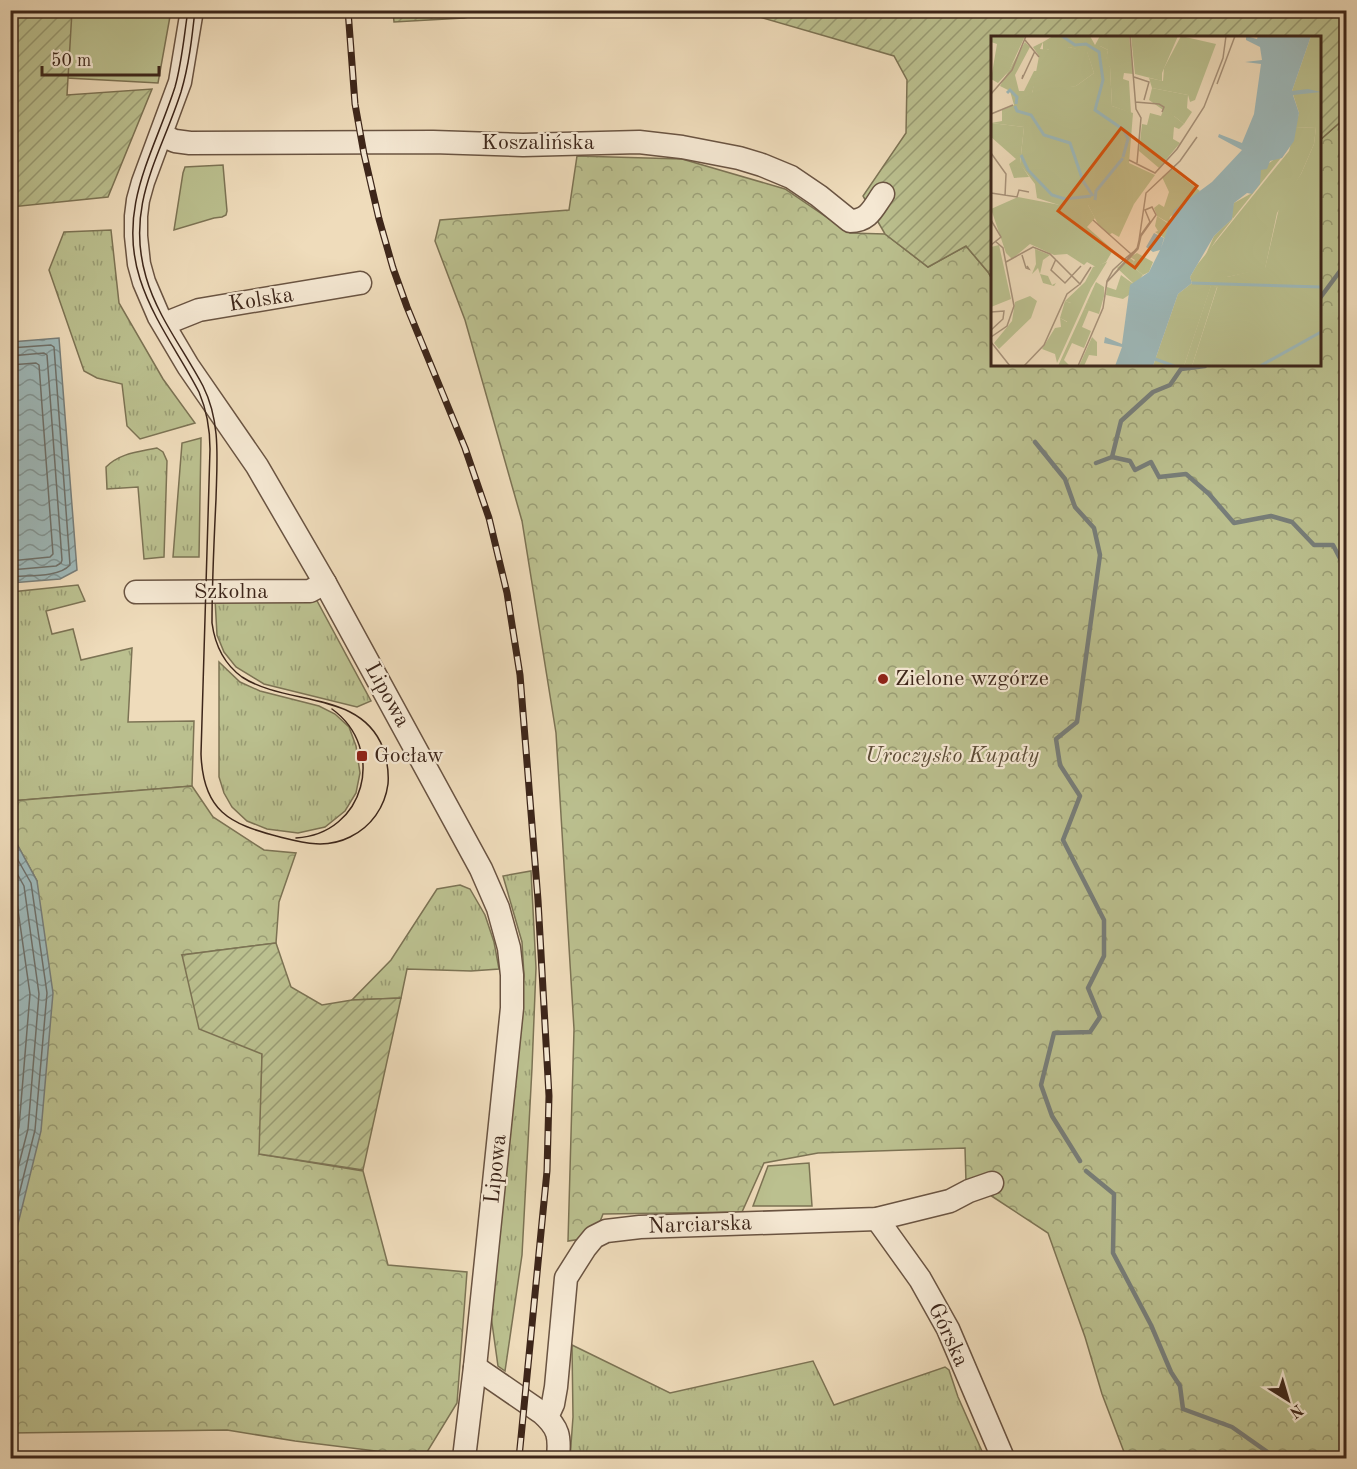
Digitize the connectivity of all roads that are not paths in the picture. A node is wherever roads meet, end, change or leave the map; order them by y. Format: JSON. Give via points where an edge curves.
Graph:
{"nodes":[{"id":1,"x":192,"y":10,"type":"edge"},
{"id":2,"x":161,"y":135,"type":"junction"},
{"id":3,"x":882,"y":194,"type":"dead end"},
{"id":4,"x":360,"y":283,"type":"dead end"},
{"id":5,"x":164,"y":324,"type":"junction"},
{"id":6,"x":325,"y":583,"type":"junction"},
{"id":7,"x":136,"y":592,"type":"dead end"},
{"id":8,"x":992,"y":1183,"type":"dead end"},
{"id":9,"x":877,"y":1220,"type":"junction"},
{"id":10,"x":475,"y":1367,"type":"junction"},
{"id":11,"x":547,"y":1417,"type":"junction"},
{"id":12,"x":464,"y":1458,"type":"edge"},
{"id":13,"x":558,"y":1458,"type":"edge"},
{"id":14,"x":1003,"y":1458,"type":"edge"}],
"edges":[{"from":1,"to":2,"type":"street","name":"Lipowa","via":[[180,82]]},
{"from":2,"to":3,"type":"street","name":"Koszalińska","via":[[175,141],[228,144],[639,142],[762,165],[791,177],[850,221],[866,218]]},
{"from":2,"to":5,"type":"street","name":"Lipowa","via":[[140,195],[136,226],[142,277]]},
{"from":4,"to":5,"type":"street","name":"Kolska","via":[[199,310]]},
{"from":5,"to":6,"type":"street","name":"Lipowa","via":[[250,455]]},
{"from":6,"to":7,"type":"street","name":"Szkolna","via":[[310,591]]},
{"from":6,"to":10,"type":"street","name":"Lipowa","via":[[481,869],[509,948],[512,1008]]},
{"from":8,"to":9,"type":"street","name":"Narciarska","via":[[950,1201]]},
{"from":9,"to":11,"type":"street","name":"Narciarska","via":[[640,1227],[606,1231],[594,1237],[567,1278],[556,1387]]},
{"from":9,"to":14,"type":"street","name":"Górska","via":[[920,1279],[948,1329]]},
{"from":10,"to":11,"type":"street"},
{"from":10,"to":12,"type":"street","name":"Lipowa"},
{"from":11,"to":13,"type":"street","via":[[558,1434]]}]}
